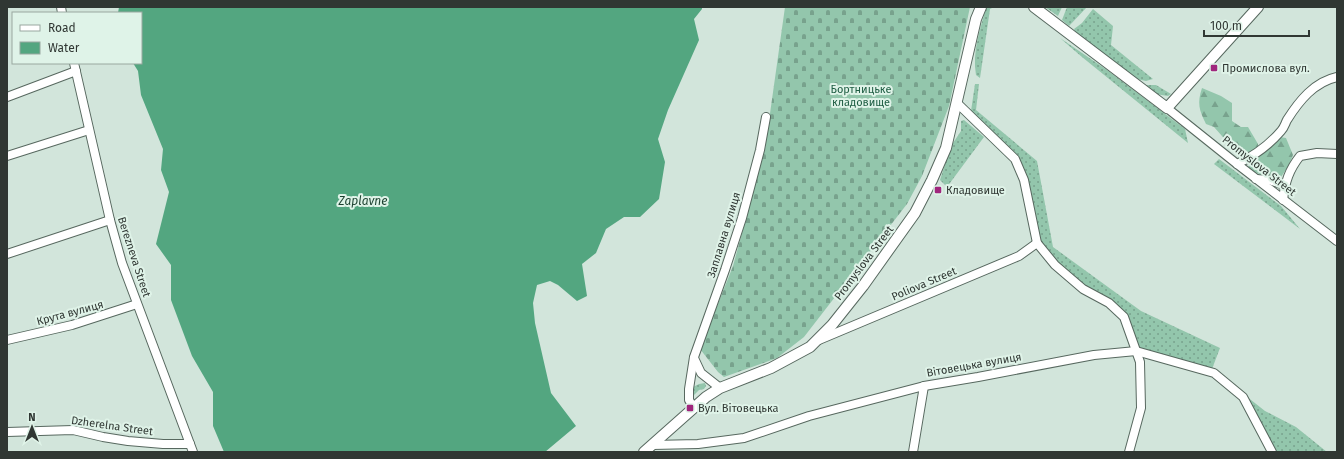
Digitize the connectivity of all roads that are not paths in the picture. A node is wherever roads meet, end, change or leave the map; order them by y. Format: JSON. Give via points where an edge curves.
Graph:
{"nodes":[{"id":1,"x":981,"y":7,"type":"edge"},
{"id":2,"x":1034,"y":7,"type":"edge"},
{"id":3,"x":1258,"y":7,"type":"edge"},
{"id":4,"x":75,"y":67,"type":"edge"},
{"id":5,"x":1337,"y":77,"type":"edge"},
{"id":6,"x":7,"y":98,"type":"edge"},
{"id":7,"x":957,"y":103,"type":"junction"},
{"id":8,"x":1167,"y":108,"type":"junction"},
{"id":9,"x":766,"y":116,"type":"dead end"},
{"id":10,"x":89,"y":130,"type":"junction"},
{"id":11,"x":1337,"y":154,"type":"edge"},
{"id":12,"x":7,"y":156,"type":"edge"},
{"id":13,"x":1237,"y":164,"type":"junction"},
{"id":14,"x":1256,"y":179,"type":"junction"},
{"id":15,"x":1284,"y":185,"type":"junction"},
{"id":16,"x":1283,"y":200,"type":"junction"},
{"id":17,"x":110,"y":220,"type":"junction"},
{"id":18,"x":1337,"y":241,"type":"edge"},
{"id":19,"x":1037,"y":243,"type":"junction"},
{"id":20,"x":7,"y":254,"type":"edge"},
{"id":21,"x":137,"y":304,"type":"junction"},
{"id":22,"x":7,"y":340,"type":"edge"},
{"id":23,"x":817,"y":341,"type":"junction"},
{"id":24,"x":1136,"y":351,"type":"junction"},
{"id":25,"x":694,"y":357,"type":"junction"},
{"id":26,"x":924,"y":386,"type":"junction"},
{"id":27,"x":720,"y":388,"type":"junction"},
{"id":28,"x":694,"y":408,"type":"junction"},
{"id":29,"x":7,"y":432,"type":"edge"},
{"id":30,"x":192,"y":448,"type":"edge"},
{"id":31,"x":648,"y":449,"type":"edge"},
{"id":32,"x":913,"y":452,"type":"edge"},
{"id":33,"x":1129,"y":452,"type":"edge"},
{"id":34,"x":1272,"y":452,"type":"edge"}],
"edges":[{"from":1,"to":7,"type":"street","name":"Promyslova Street"},
{"from":2,"to":8,"type":"street","name":"Promyslova Street"},
{"from":3,"to":8,"type":"street"},
{"from":4,"to":6,"type":"street"},
{"from":4,"to":10,"type":"street","name":"Berezneva Street"},
{"from":5,"to":13,"type":"street","via":[[1318,84],[1307,94],[1275,138],[1254,156]]},
{"from":7,"to":19,"type":"street","via":[[1015,159],[1024,180]]},
{"from":7,"to":23,"type":"street","name":"Promyslova Street","via":[[946,148],[915,213],[863,286]]},
{"from":8,"to":13,"type":"street","name":"Promyslova Street"},
{"from":9,"to":25,"type":"street","name":"Заплавна вулиця","via":[[742,218]]},
{"from":10,"to":12,"type":"street"},
{"from":10,"to":17,"type":"street","name":"Berezneva Street"},
{"from":11,"to":15,"type":"street","via":[[1317,153],[1300,156]]},
{"from":13,"to":14,"type":"street","name":"Promyslova Street"},
{"from":14,"to":15,"type":"street"},
{"from":14,"to":16,"type":"street","name":"Promyslova Street"},
{"from":15,"to":16,"type":"street"},
{"from":16,"to":18,"type":"street","name":"Promyslova Street"},
{"from":17,"to":20,"type":"street"},
{"from":17,"to":21,"type":"street","name":"Berezneva Street"},
{"from":19,"to":23,"type":"street","name":"Poliova Street","via":[[1019,256]]},
{"from":19,"to":24,"type":"street","via":[[1055,265],[1083,289],[1109,303],[1124,317]]},
{"from":21,"to":22,"type":"street","name":"Крута вулиця","via":[[72,325]]},
{"from":21,"to":30,"type":"street","name":"Berezneva Street"},
{"from":23,"to":27,"type":"street","name":"Promyslova Street","via":[[771,368]]},
{"from":24,"to":26,"type":"street","name":"Вітовецька вулиця","via":[[1094,355]]},
{"from":24,"to":33,"type":"street","via":[[1140,362],[1140,408]]},
{"from":24,"to":34,"type":"street","name":"Вітовецька вулиця","via":[[1214,373],[1244,397]]},
{"from":25,"to":27,"type":"street","via":[[701,373]]},
{"from":25,"to":28,"type":"street","name":"Заплавна вулиця","via":[[689,389],[689,400]]},
{"from":26,"to":31,"type":"street","name":"Вітовецька вулиця","via":[[812,415],[744,438]]},
{"from":26,"to":32,"type":"street"},
{"from":27,"to":28,"type":"street","name":"Promyslova Street"},
{"from":28,"to":31,"type":"street","name":"Promyslova Street"},
{"from":29,"to":30,"type":"street","name":"Dzherelna Street","via":[[73,430],[103,437]]}]}
